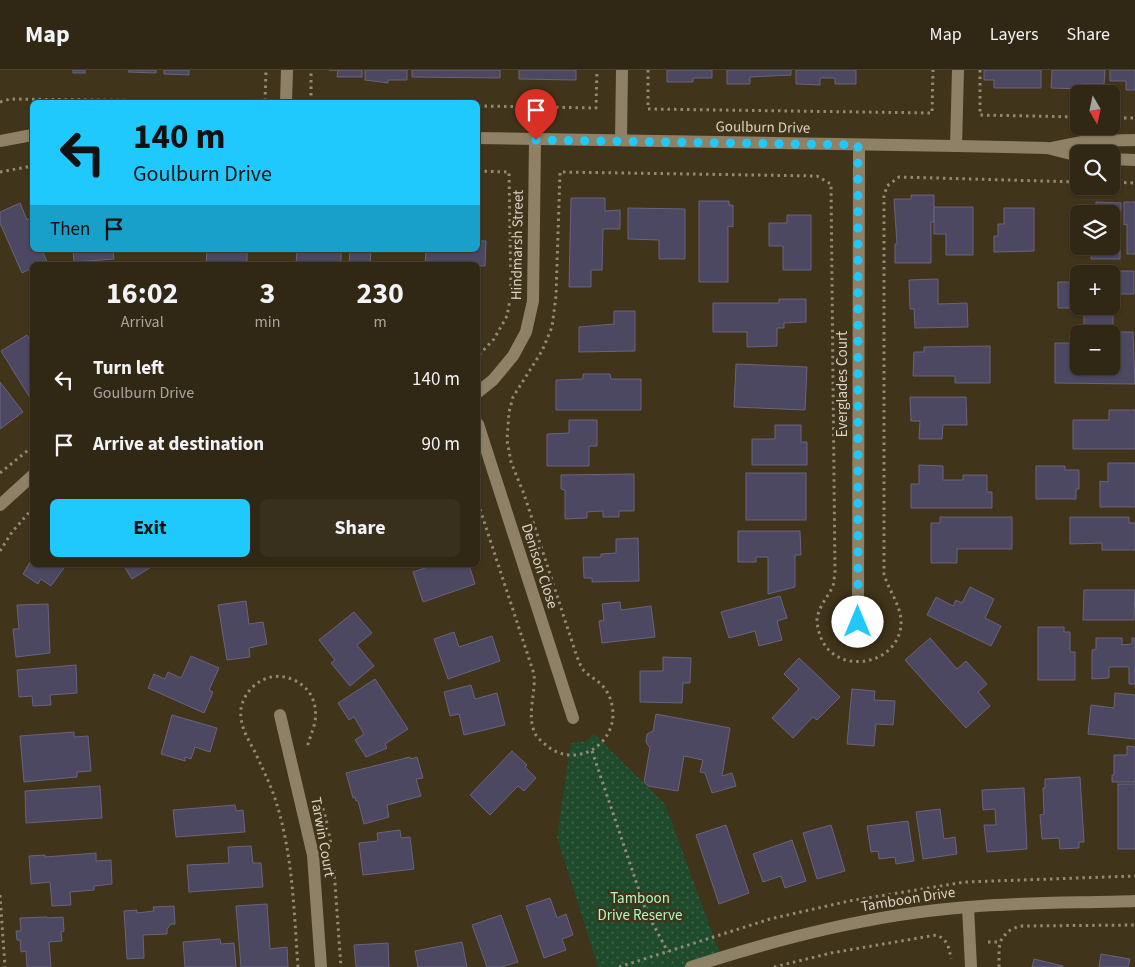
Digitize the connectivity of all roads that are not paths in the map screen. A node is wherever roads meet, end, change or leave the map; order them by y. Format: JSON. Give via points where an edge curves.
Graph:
{"nodes":[{"id":1,"x":287,"y":70,"type":"edge"},
{"id":2,"x":622,"y":70,"type":"edge"},
{"id":3,"x":958,"y":70,"type":"edge"},
{"id":4,"x":286,"y":100,"type":"edge"},
{"id":5,"x":30,"y":135,"type":"edge"},
{"id":6,"x":480,"y":138,"type":"edge"},
{"id":7,"x":536,"y":140,"type":"junction"},
{"id":8,"x":621,"y":140,"type":"junction"},
{"id":9,"x":1135,"y":140,"type":"edge"},
{"id":10,"x":0,"y":141,"type":"edge"},
{"id":11,"x":858,"y":145,"type":"junction"},
{"id":12,"x":956,"y":146,"type":"junction"},
{"id":13,"x":1048,"y":148,"type":"junction"},
{"id":14,"x":1070,"y":154,"type":"edge"},
{"id":15,"x":1120,"y":159,"type":"edge"},
{"id":16,"x":1135,"y":160,"type":"edge"},
{"id":17,"x":480,"y":390,"type":"edge"},
{"id":18,"x":480,"y":430,"type":"edge"},
{"id":19,"x":30,"y":478,"type":"edge"},
{"id":20,"x":0,"y":505,"type":"edge"},
{"id":21,"x":858,"y":622,"type":"dead end"},
{"id":22,"x":280,"y":715,"type":"dead end"},
{"id":23,"x":573,"y":718,"type":"dead end"},
{"id":24,"x":1135,"y":901,"type":"edge"},
{"id":25,"x":968,"y":907,"type":"junction"},
{"id":26,"x":321,"y":967,"type":"edge"},
{"id":27,"x":691,"y":967,"type":"edge"},
{"id":28,"x":971,"y":967,"type":"edge"}],
"edges":[{"from":1,"to":4,"type":"street"},
{"from":2,"to":8,"type":"street"},
{"from":3,"to":12,"type":"street"},
{"from":5,"to":10,"type":"street"},
{"from":6,"to":7,"type":"street","name":"Goulburn Drive"},
{"from":7,"to":8,"type":"street","name":"Goulburn Drive"},
{"from":7,"to":17,"type":"street","name":"Hindmarsh Street","via":[[533,301],[526,332],[513,356]]},
{"from":8,"to":11,"type":"street","name":"Goulburn Drive"},
{"from":9,"to":13,"type":"street","name":"Goulburn Drive","via":[[1088,141]]},
{"from":11,"to":12,"type":"street","name":"Goulburn Drive"},
{"from":11,"to":21,"type":"street","name":"Everglades Court"},
{"from":12,"to":13,"type":"street","name":"Goulburn Drive"},
{"from":13,"to":14,"type":"street","name":"Goulburn Drive"},
{"from":15,"to":16,"type":"street"},
{"from":18,"to":23,"type":"street","name":"Denison Close"},
{"from":19,"to":20,"type":"street"},
{"from":22,"to":26,"type":"street","name":"Tarwin Court","via":[[313,856]]},
{"from":24,"to":25,"type":"street","name":"Tamboon Drive"},
{"from":25,"to":27,"type":"street","name":"Tamboon Drive","via":[[887,917],[807,934]]},
{"from":25,"to":28,"type":"street"}]}
